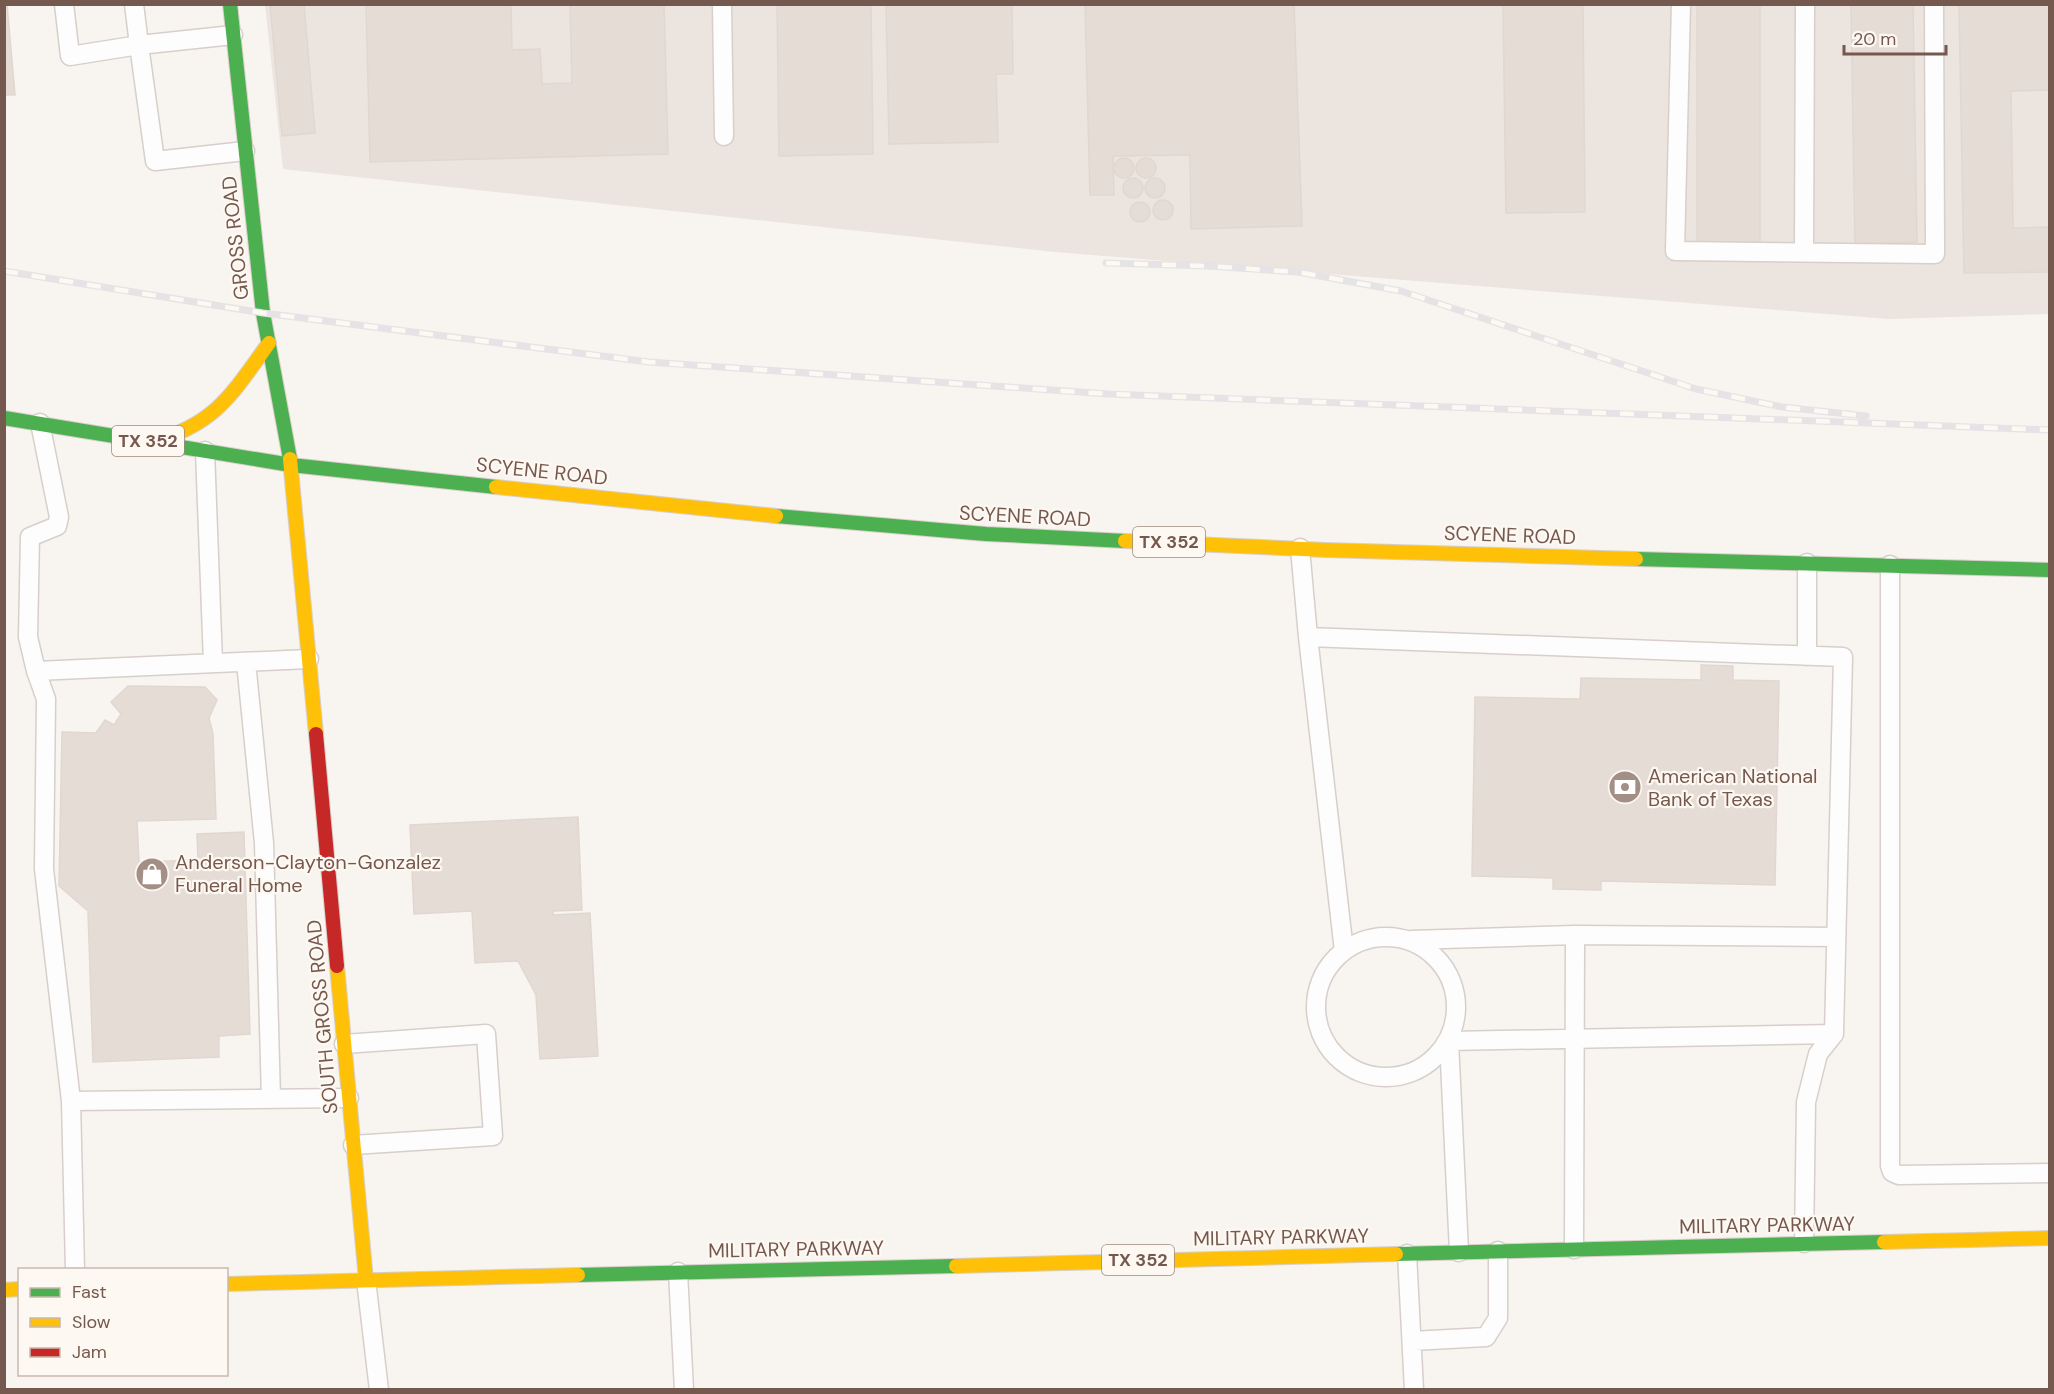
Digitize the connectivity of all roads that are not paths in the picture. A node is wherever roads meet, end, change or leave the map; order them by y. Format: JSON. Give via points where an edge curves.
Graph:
{"nodes":[{"id":1,"x":64,"y":4,"type":"edge"},
{"id":2,"x":134,"y":4,"type":"edge"},
{"id":3,"x":230,"y":4,"type":"edge"},
{"id":4,"x":722,"y":4,"type":"edge"},
{"id":5,"x":1681,"y":4,"type":"edge"},
{"id":6,"x":1805,"y":4,"type":"edge"},
{"id":7,"x":1935,"y":4,"type":"edge"},
{"id":8,"x":233,"y":35,"type":"junction"},
{"id":9,"x":139,"y":45,"type":"junction"},
{"id":10,"x":724,"y":136,"type":"dead end"},
{"id":11,"x":245,"y":151,"type":"junction"},
{"id":12,"x":1804,"y":252,"type":"junction"},
{"id":13,"x":269,"y":343,"type":"junction"},
{"id":14,"x":4,"y":418,"type":"edge"},
{"id":15,"x":40,"y":423,"type":"junction"},
{"id":16,"x":152,"y":442,"type":"junction"},
{"id":17,"x":205,"y":451,"type":"junction"},
{"id":18,"x":291,"y":465,"type":"junction"},
{"id":19,"x":1300,"y":548,"type":"junction"},
{"id":20,"x":1807,"y":563,"type":"junction"},
{"id":21,"x":1890,"y":565,"type":"junction"},
{"id":22,"x":2049,"y":570,"type":"edge"},
{"id":23,"x":1308,"y":637,"type":"junction"},
{"id":24,"x":1807,"y":656,"type":"junction"},
{"id":25,"x":309,"y":659,"type":"junction"},
{"id":26,"x":246,"y":662,"type":"junction"},
{"id":27,"x":213,"y":663,"type":"junction"},
{"id":28,"x":36,"y":671,"type":"junction"},
{"id":29,"x":1575,"y":935,"type":"junction"},
{"id":30,"x":1836,"y":938,"type":"junction"},
{"id":31,"x":1409,"y":940,"type":"junction"},
{"id":32,"x":1344,"y":951,"type":"junction"},
{"id":33,"x":1834,"y":1034,"type":"junction"},
{"id":34,"x":1575,"y":1038,"type":"junction"},
{"id":35,"x":1449,"y":1041,"type":"junction"},
{"id":36,"x":344,"y":1044,"type":"junction"},
{"id":37,"x":349,"y":1098,"type":"junction"},
{"id":38,"x":271,"y":1099,"type":"junction"},
{"id":39,"x":71,"y":1101,"type":"junction"},
{"id":40,"x":353,"y":1145,"type":"junction"},
{"id":41,"x":2049,"y":1173,"type":"edge"},
{"id":42,"x":2049,"y":1238,"type":"edge"},
{"id":43,"x":1804,"y":1243,"type":"junction"},
{"id":44,"x":1574,"y":1249,"type":"junction"},
{"id":45,"x":1498,"y":1251,"type":"junction"},
{"id":46,"x":1459,"y":1252,"type":"junction"},
{"id":47,"x":1407,"y":1254,"type":"junction"},
{"id":48,"x":75,"y":1268,"type":"edge"},
{"id":49,"x":678,"y":1272,"type":"junction"},
{"id":50,"x":366,"y":1280,"type":"junction"},
{"id":51,"x":228,"y":1284,"type":"edge"},
{"id":52,"x":1412,"y":1341,"type":"junction"},
{"id":53,"x":379,"y":1389,"type":"edge"},
{"id":54,"x":684,"y":1389,"type":"edge"},
{"id":55,"x":1414,"y":1389,"type":"edge"}],
"edges":[{"from":1,"to":9,"type":"lane","via":[[70,56]]},
{"from":2,"to":9,"type":"lane"},
{"from":3,"to":8,"type":"main road","name":"GROSS ROAD"},
{"from":4,"to":10,"type":"lane"},
{"from":5,"to":12,"type":"lane","via":[[1675,251]]},
{"from":6,"to":12,"type":"lane"},
{"from":7,"to":12,"type":"lane","via":[[1935,254]]},
{"from":8,"to":9,"type":"lane"},
{"from":8,"to":11,"type":"main road","name":"GROSS ROAD"},
{"from":9,"to":11,"type":"lane","via":[[155,161]]},
{"from":11,"to":13,"type":"main road","name":"GROSS ROAD"},
{"from":13,"to":16,"type":"main road","via":[[219,409],[190,430]]},
{"from":13,"to":18,"type":"main road","name":"GROSS ROAD"},
{"from":14,"to":15,"type":"main road","name":"SCYENE ROAD","number":"TX 352"},
{"from":15,"to":16,"type":"main road","name":"SCYENE ROAD","number":"TX 352"},
{"from":15,"to":28,"type":"lane","via":[[59,517],[57,526],[30,537],[28,637]]},
{"from":16,"to":17,"type":"main road","name":"SCYENE ROAD","number":"TX 352"},
{"from":17,"to":18,"type":"main road","name":"SCYENE ROAD","number":"TX 352"},
{"from":17,"to":27,"type":"lane"},
{"from":18,"to":19,"type":"main road","name":"SCYENE ROAD","number":"TX 352","via":[[986,534]]},
{"from":18,"to":25,"type":"main road","name":"SOUTH GROSS ROAD"},
{"from":19,"to":20,"type":"main road","name":"SCYENE ROAD","number":"TX 352"},
{"from":19,"to":23,"type":"lane"},
{"from":20,"to":21,"type":"main road","name":"SCYENE ROAD","number":"TX 352"},
{"from":20,"to":24,"type":"lane"},
{"from":21,"to":22,"type":"main road","name":"SCYENE ROAD","number":"TX 352"},
{"from":21,"to":41,"type":"lane","via":[[1890,1166],[1899,1175]]},
{"from":23,"to":24,"type":"lane"},
{"from":23,"to":32,"type":"lane"},
{"from":24,"to":30,"type":"lane","via":[[1843,657]]},
{"from":25,"to":26,"type":"lane"},
{"from":25,"to":36,"type":"main road","name":"SOUTH GROSS ROAD"},
{"from":26,"to":27,"type":"lane"},
{"from":26,"to":38,"type":"lane","via":[[264,843]]},
{"from":27,"to":28,"type":"lane"},
{"from":28,"to":39,"type":"lane","via":[[46,699],[44,869]]},
{"from":29,"to":30,"type":"lane"},
{"from":29,"to":31,"type":"lane"},
{"from":29,"to":34,"type":"lane"},
{"from":30,"to":33,"type":"lane"},
{"from":31,"to":32,"type":"lane","via":[[1385,936],[1363,940]]},
{"from":31,"to":35,"type":"lane","via":[[1430,952],[1447,970],[1455,993],[1456,1017]]},
{"from":32,"to":35,"type":"lane","via":[[1318,985],[1315,1007],[1318,1028],[1343,1064],[1364,1075],[1389,1078],[1413,1073],[1433,1060]]},
{"from":33,"to":34,"type":"lane"},
{"from":33,"to":43,"type":"lane","via":[[1818,1053],[1806,1102]]},
{"from":34,"to":35,"type":"lane"},
{"from":34,"to":44,"type":"lane"},
{"from":35,"to":46,"type":"lane"},
{"from":36,"to":37,"type":"main road","name":"SOUTH GROSS ROAD"},
{"from":36,"to":40,"type":"lane","via":[[486,1034],[493,1136]]},
{"from":37,"to":38,"type":"lane"},
{"from":37,"to":40,"type":"main road","name":"SOUTH GROSS ROAD"},
{"from":38,"to":39,"type":"lane"},
{"from":39,"to":48,"type":"lane"},
{"from":40,"to":50,"type":"main road","name":"SOUTH GROSS ROAD"},
{"from":42,"to":43,"type":"main road","name":"MILITARY PARKWAY","number":"TX 352"},
{"from":43,"to":44,"type":"main road","name":"MILITARY PARKWAY","number":"TX 352"},
{"from":44,"to":45,"type":"main road","name":"MILITARY PARKWAY","number":"TX 352"},
{"from":45,"to":46,"type":"main road","name":"MILITARY PARKWAY","number":"TX 352"},
{"from":45,"to":52,"type":"lane","via":[[1498,1318],[1486,1337]]},
{"from":46,"to":47,"type":"main road","name":"MILITARY PARKWAY","number":"TX 352"},
{"from":47,"to":49,"type":"main road","name":"MILITARY PARKWAY","number":"TX 352"},
{"from":47,"to":52,"type":"lane"},
{"from":49,"to":50,"type":"main road","name":"MILITARY PARKWAY","number":"TX 352"},
{"from":49,"to":54,"type":"lane"},
{"from":50,"to":51,"type":"main road","name":"MILITARY PARKWAY","number":"TX 352"},
{"from":50,"to":53,"type":"lane"},
{"from":52,"to":55,"type":"lane"}]}
